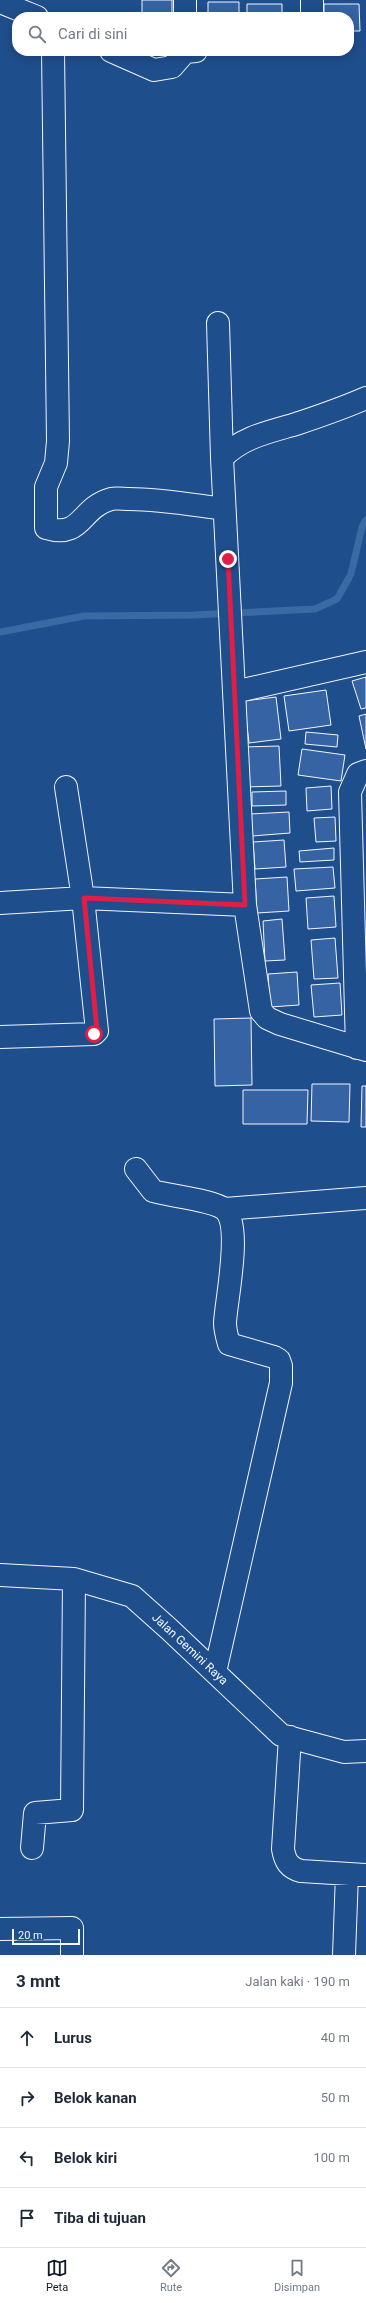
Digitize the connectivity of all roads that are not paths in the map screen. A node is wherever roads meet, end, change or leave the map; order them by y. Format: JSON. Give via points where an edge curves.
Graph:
{"nodes":[{"id":1,"x":185,"y":0,"type":"edge"},
{"id":2,"x":312,"y":0,"type":"edge"},
{"id":3,"x":0,"y":2,"type":"edge"},
{"id":4,"x":28,"y":9,"type":"edge"},
{"id":5,"x":185,"y":12,"type":"edge"},
{"id":6,"x":312,"y":12,"type":"edge"},
{"id":7,"x":53,"y":56,"type":"edge"},
{"id":8,"x":122,"y":56,"type":"edge"},
{"id":9,"x":184,"y":56,"type":"edge"},
{"id":10,"x":218,"y":323,"type":"dead end"},
{"id":11,"x":366,"y":398,"type":"edge"},
{"id":12,"x":222,"y":458,"type":"junction"},
{"id":13,"x":224,"y":509,"type":"junction"},
{"id":14,"x":366,"y":662,"type":"edge"},
{"id":15,"x":234,"y":692,"type":"junction"},
{"id":16,"x":366,"y":771,"type":"edge"},
{"id":17,"x":66,"y":787,"type":"dead end"},
{"id":18,"x":84,"y":898,"type":"junction"},
{"id":19,"x":0,"y":903,"type":"edge"},
{"id":20,"x":245,"y":905,"type":"junction"},
{"id":21,"x":0,"y":1037,"type":"edge"},
{"id":22,"x":362,"y":1049,"type":"edge"},
{"id":23,"x":136,"y":1169,"type":"dead end"},
{"id":24,"x":366,"y":1198,"type":"edge"},
{"id":25,"x":225,"y":1209,"type":"junction"},
{"id":26,"x":0,"y":1575,"type":"edge"},
{"id":27,"x":74,"y":1579,"type":"junction"},
{"id":28,"x":215,"y":1672,"type":"junction"},
{"id":29,"x":290,"y":1737,"type":"junction"},
{"id":30,"x":366,"y":1751,"type":"edge"},
{"id":31,"x":32,"y":1848,"type":"dead end"},
{"id":32,"x":357,"y":1875,"type":"edge"},
{"id":33,"x":0,"y":1929,"type":"edge"},
{"id":34,"x":72,"y":1955,"type":"edge"},
{"id":35,"x":344,"y":1955,"type":"edge"}],
"edges":[{"from":1,"to":5,"type":"street"},
{"from":2,"to":6,"type":"street"},
{"from":3,"to":4,"type":"street"},
{"from":7,"to":13,"type":"street","via":[[58,441],[56,463],[46,487],[46,528],[59,532],[71,530],[89,511],[111,499],[143,499]]},
{"from":8,"to":9,"type":"street","via":[[154,70],[172,67]]},
{"from":10,"to":12,"type":"street"},
{"from":11,"to":12,"type":"street","via":[[339,410],[249,438],[231,448]]},
{"from":12,"to":13,"type":"street"},
{"from":13,"to":15,"type":"street"},
{"from":14,"to":15,"type":"street"},
{"from":15,"to":20,"type":"street"},
{"from":16,"to":22,"type":"street","via":[[358,774],[350,792]]},
{"from":17,"to":18,"type":"street"},
{"from":18,"to":19,"type":"street"},
{"from":18,"to":20,"type":"street"},
{"from":18,"to":21,"type":"street","via":[[97,1032]]},
{"from":20,"to":22,"type":"street","via":[[261,1012],[280,1024]]},
{"from":23,"to":25,"type":"street","via":[[153,1191]]},
{"from":24,"to":25,"type":"street"},
{"from":25,"to":28,"type":"street","via":[[231,1219],[233,1238],[225,1324],[229,1344],[274,1357],[279,1360],[281,1366],[280,1382]]},
{"from":26,"to":27,"type":"street","name":"Jalan Gemini Raya"},
{"from":27,"to":28,"type":"street","name":"Jalan Gemini Raya","via":[[132,1596]]},
{"from":27,"to":31,"type":"street","via":[[72,1810],[35,1813]]},
{"from":28,"to":29,"type":"street","name":"Jalan Gemini Raya","via":[[281,1735]]},
{"from":29,"to":30,"type":"street","name":"Jalan Gemini Raya","via":[[344,1752]]},
{"from":29,"to":32,"type":"street","via":[[284,1857],[294,1869]]},
{"from":32,"to":35,"type":"street"},
{"from":33,"to":34,"type":"street","via":[[72,1928]]}]}
